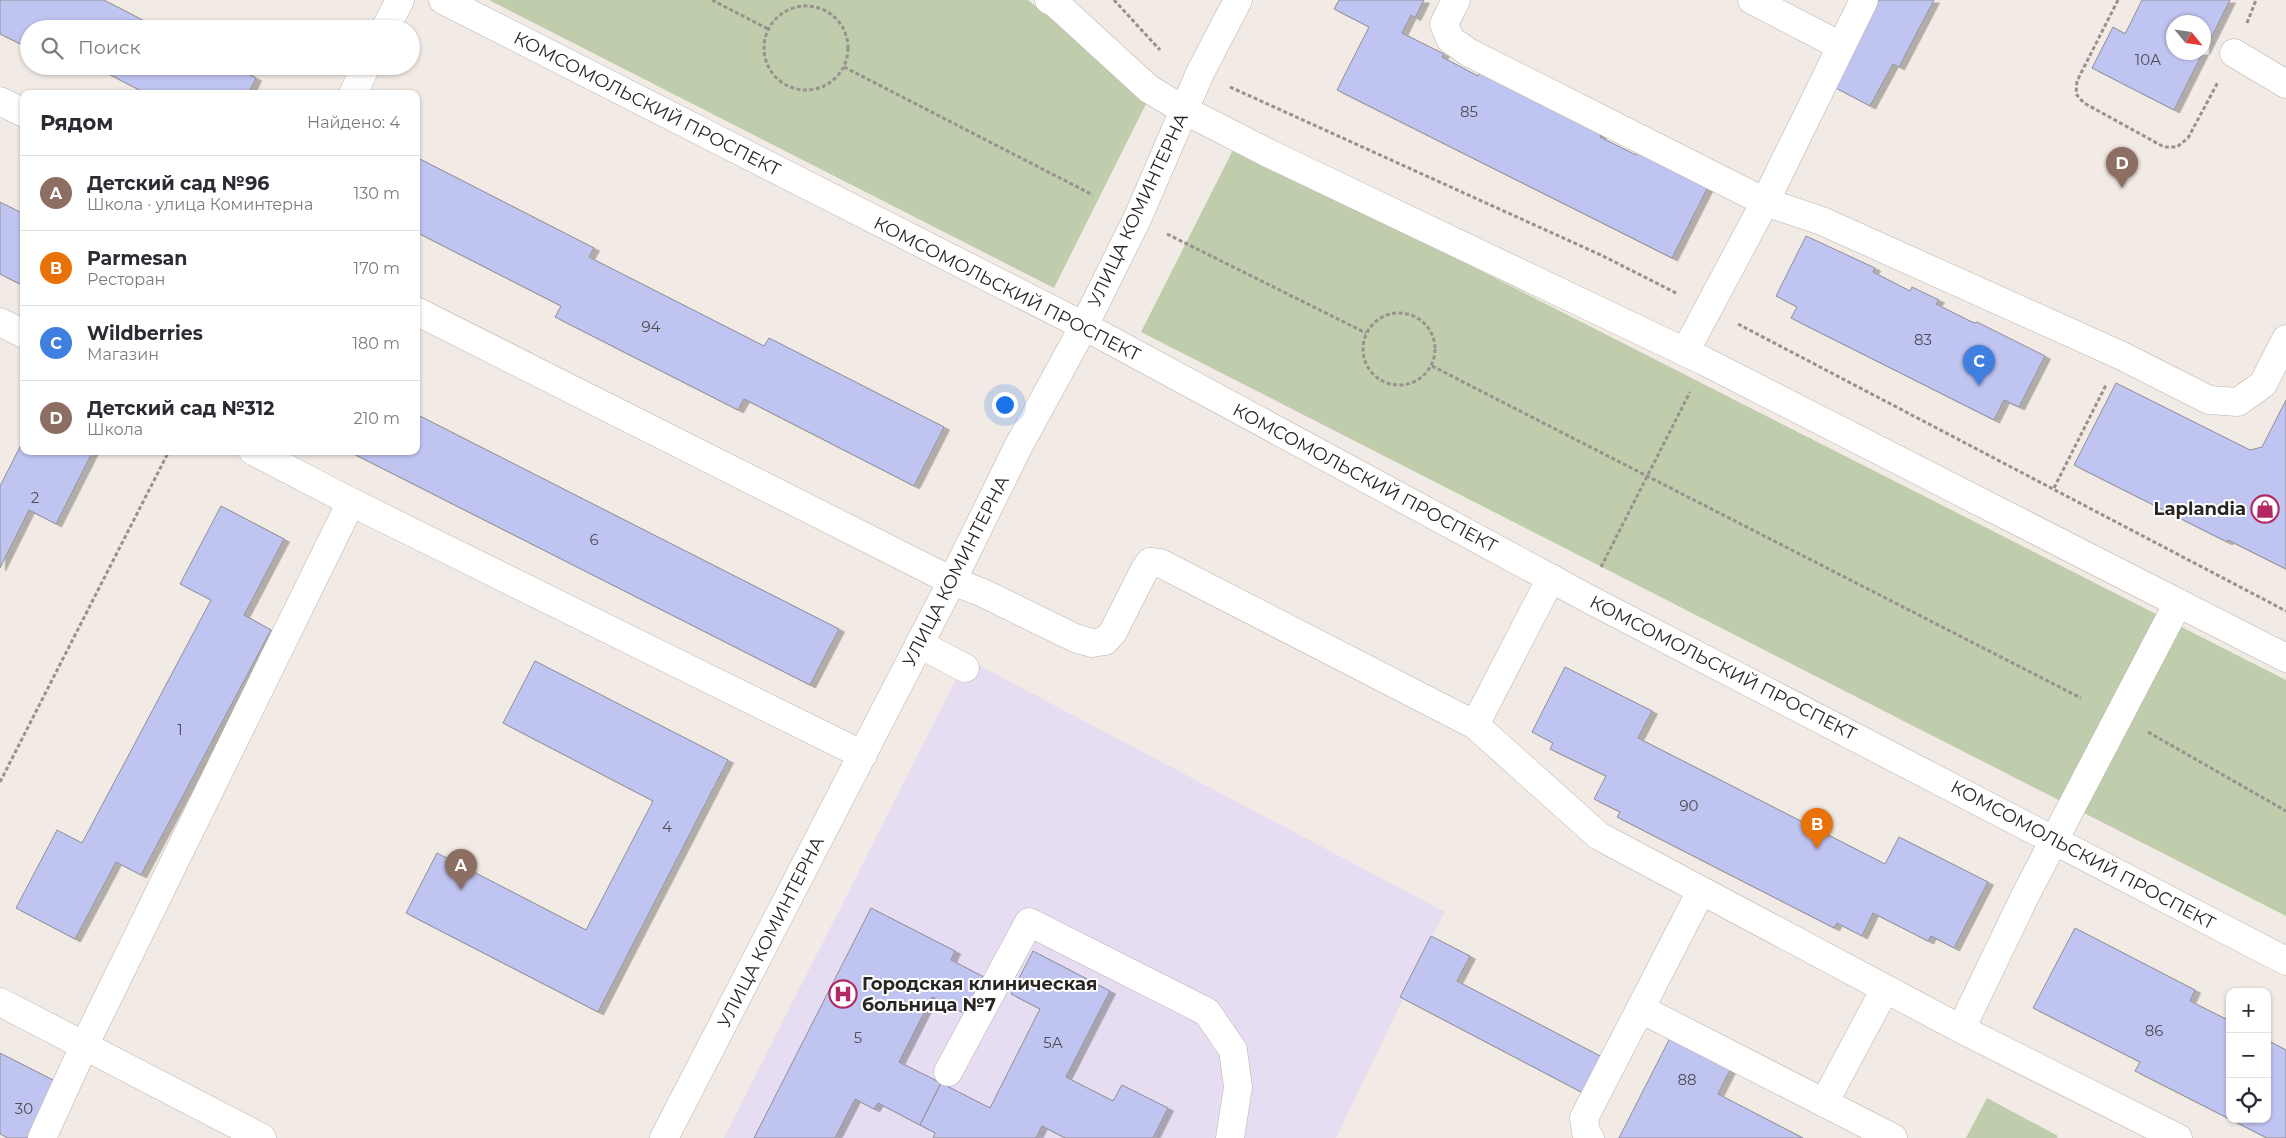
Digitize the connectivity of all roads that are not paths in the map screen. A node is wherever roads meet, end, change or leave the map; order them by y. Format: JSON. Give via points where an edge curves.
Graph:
{"nodes":[{"id":1,"x":400,"y":0,"type":"edge"},
{"id":2,"x":443,"y":0,"type":"edge"},
{"id":3,"x":1049,"y":0,"type":"edge"},
{"id":4,"x":1238,"y":0,"type":"edge"},
{"id":5,"x":1456,"y":0,"type":"edge"},
{"id":6,"x":1752,"y":0,"type":"edge"},
{"id":7,"x":1864,"y":0,"type":"edge"},
{"id":8,"x":390,"y":20,"type":"edge"},
{"id":9,"x":1841,"y":46,"type":"junction"},
{"id":10,"x":2234,"y":53,"type":"road end"},
{"id":11,"x":362,"y":75,"type":"edge"},
{"id":12,"x":2286,"y":84,"type":"edge"},
{"id":13,"x":355,"y":90,"type":"edge"},
{"id":14,"x":0,"y":102,"type":"edge"},
{"id":15,"x":1184,"y":110,"type":"junction"},
{"id":16,"x":20,"y":111,"type":"edge"},
{"id":17,"x":1764,"y":202,"type":"junction"},
{"id":18,"x":420,"y":313,"type":"edge"},
{"id":19,"x":1084,"y":326,"type":"junction"},
{"id":20,"x":2286,"y":339,"type":"edge"},
{"id":21,"x":1685,"y":352,"type":"junction"},
{"id":22,"x":261,"y":455,"type":"edge"},
{"id":23,"x":351,"y":502,"type":"junction"},
{"id":24,"x":1551,"y":578,"type":"junction"},
{"id":25,"x":952,"y":581,"type":"junction"},
{"id":26,"x":2178,"y":603,"type":"junction"},
{"id":27,"x":919,"y":644,"type":"junction"},
{"id":28,"x":2286,"y":658,"type":"edge"},
{"id":29,"x":964,"y":668,"type":"dead end"},
{"id":30,"x":1475,"y":724,"type":"junction"},
{"id":31,"x":863,"y":755,"type":"junction"},
{"id":32,"x":2056,"y":840,"type":"junction"},
{"id":33,"x":1701,"y":891,"type":"junction"},
{"id":34,"x":2286,"y":961,"type":"edge"},
{"id":35,"x":1886,"y":989,"type":"junction"},
{"id":36,"x":0,"y":1002,"type":"edge"},
{"id":37,"x":1641,"y":1009,"type":"junction"},
{"id":38,"x":1961,"y":1029,"type":"junction"},
{"id":39,"x":84,"y":1046,"type":"junction"},
{"id":40,"x":948,"y":1072,"type":"dead end"},
{"id":41,"x":1824,"y":1103,"type":"junction"},
{"id":42,"x":42,"y":1138,"type":"edge"},
{"id":43,"x":262,"y":1138,"type":"edge"},
{"id":44,"x":664,"y":1138,"type":"edge"},
{"id":45,"x":1230,"y":1138,"type":"edge"},
{"id":46,"x":1590,"y":1138,"type":"edge"},
{"id":47,"x":1893,"y":1138,"type":"edge"},
{"id":48,"x":2178,"y":1138,"type":"edge"}],
"edges":[{"from":1,"to":8,"type":"street"},
{"from":2,"to":19,"type":"street","name":"КОМСОМОЛЬСКИЙ ПРОСПЕКТ"},
{"from":3,"to":15,"type":"street","via":[[1149,89]]},
{"from":4,"to":15,"type":"street","name":"УЛИЦА КОМИНТЕРНА"},
{"from":5,"to":17,"type":"street","via":[[1444,24],[1450,39],[1468,52]]},
{"from":6,"to":9,"type":"street"},
{"from":7,"to":9,"type":"street"},
{"from":9,"to":17,"type":"street"},
{"from":10,"to":12,"type":"street"},
{"from":11,"to":13,"type":"street"},
{"from":14,"to":16,"type":"street"},
{"from":15,"to":19,"type":"street","name":"УЛИЦА КОМИНТЕРНА","via":[[1138,217]]},
{"from":15,"to":21,"type":"street"},
{"from":17,"to":20,"type":"street","via":[[1822,221],[2120,355],[2209,400],[2238,402],[2263,384]]},
{"from":17,"to":21,"type":"street"},
{"from":18,"to":25,"type":"street"},
{"from":19,"to":24,"type":"street","name":"КОМСОМОЛЬСКИЙ ПРОСПЕКТ"},
{"from":19,"to":25,"type":"street","name":"УЛИЦА КОМИНТЕРНА","via":[[1018,447]]},
{"from":21,"to":26,"type":"street"},
{"from":22,"to":23,"type":"street"},
{"from":23,"to":31,"type":"street"},
{"from":23,"to":39,"type":"street"},
{"from":24,"to":30,"type":"street"},
{"from":24,"to":32,"type":"street","name":"КОМСОМОЛЬСКИЙ ПРОСПЕКТ"},
{"from":25,"to":27,"type":"street","name":"УЛИЦА КОМИНТЕРНА"},
{"from":25,"to":30,"type":"street","via":[[1092,644],[1105,641],[1113,632],[1144,569],[1150,562],[1160,563]]},
{"from":26,"to":28,"type":"street"},
{"from":26,"to":32,"type":"street"},
{"from":27,"to":29,"type":"street"},
{"from":27,"to":31,"type":"street","name":"УЛИЦА КОМИНТЕРНА"},
{"from":30,"to":33,"type":"street","via":[[1599,836]]},
{"from":31,"to":44,"type":"street","name":"УЛИЦА КОМИНТЕРНА"},
{"from":32,"to":34,"type":"street","name":"КОМСОМОЛЬСКИЙ ПРОСПЕКТ"},
{"from":32,"to":38,"type":"street","via":[[2026,894]]},
{"from":33,"to":35,"type":"street"},
{"from":33,"to":37,"type":"street"},
{"from":35,"to":38,"type":"street"},
{"from":35,"to":41,"type":"street"},
{"from":36,"to":39,"type":"street"},
{"from":37,"to":41,"type":"street"},
{"from":37,"to":46,"type":"street","via":[[1584,1118]]},
{"from":38,"to":48,"type":"street"},
{"from":39,"to":42,"type":"street"},
{"from":39,"to":43,"type":"street"},
{"from":40,"to":45,"type":"street","via":[[1029,922],[1206,1012],[1233,1050],[1238,1087]]},
{"from":41,"to":47,"type":"street"}]}
